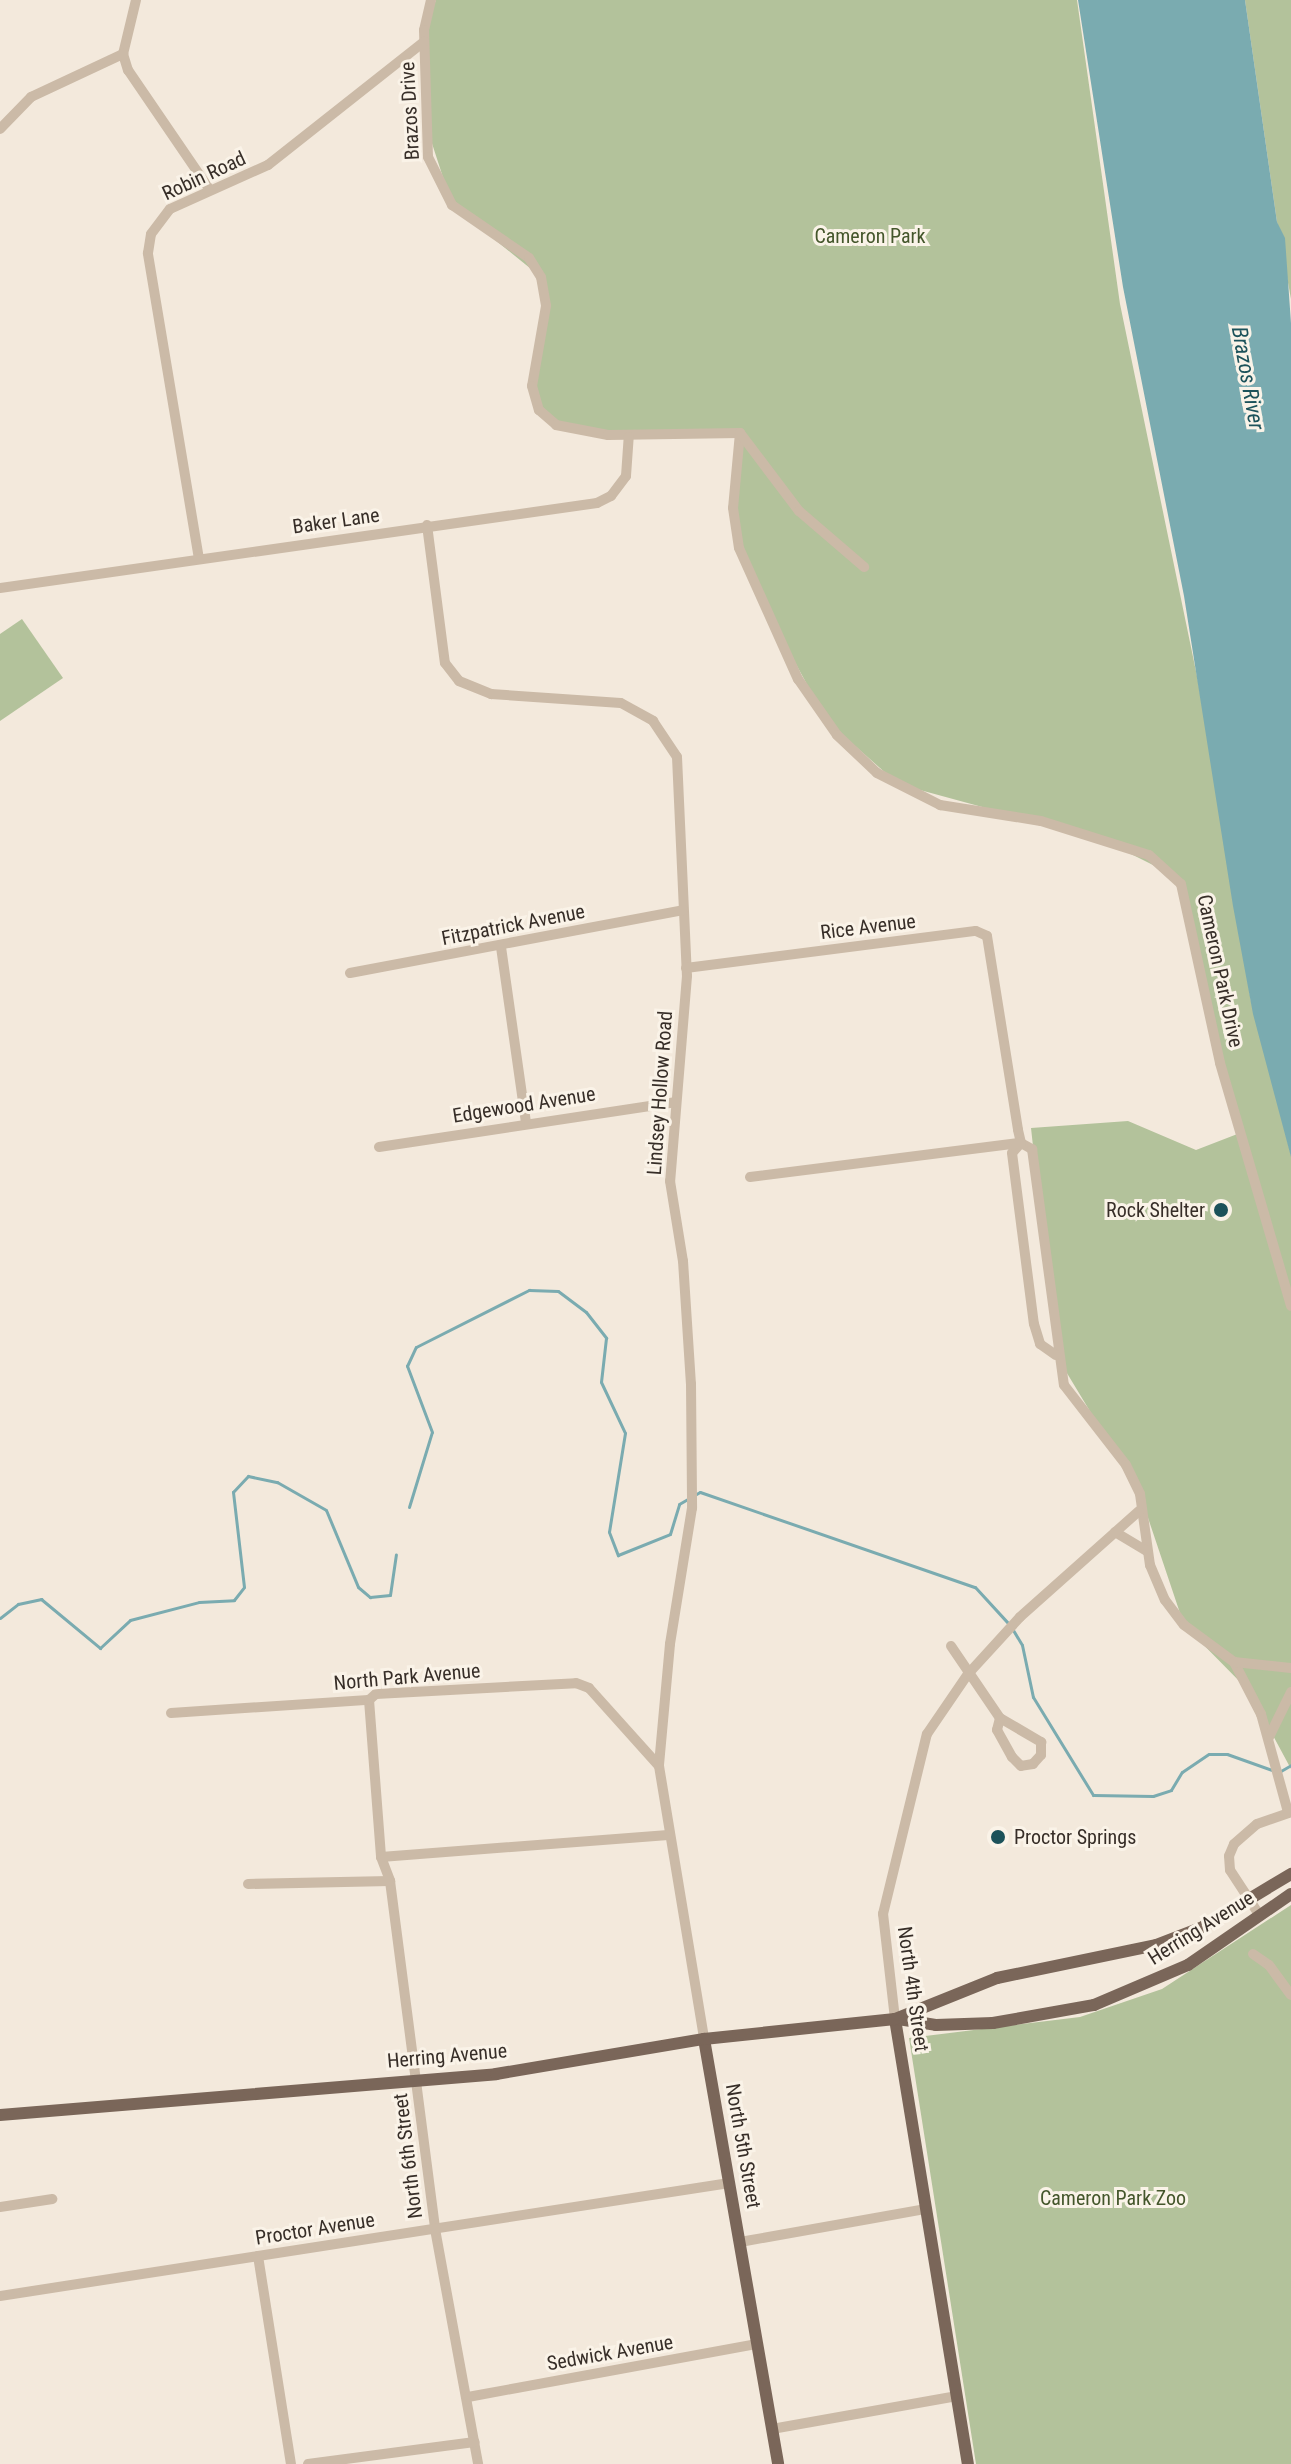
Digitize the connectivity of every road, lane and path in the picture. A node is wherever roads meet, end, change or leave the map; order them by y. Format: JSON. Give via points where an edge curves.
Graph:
{"nodes":[{"id":1,"x":136,"y":0,"type":"edge"},
{"id":2,"x":431,"y":0,"type":"edge"},
{"id":3,"x":424,"y":42,"type":"junction"},
{"id":4,"x":123,"y":54,"type":"junction"},
{"id":5,"x":0,"y":129,"type":"edge"},
{"id":6,"x":210,"y":190,"type":"junction"},
{"id":7,"x":740,"y":433,"type":"junction"},
{"id":8,"x":629,"y":437,"type":"junction"},
{"id":9,"x":427,"y":525,"type":"junction"},
{"id":10,"x":199,"y":559,"type":"junction"},
{"id":11,"x":864,"y":567,"type":"dead end"},
{"id":12,"x":0,"y":588,"type":"edge"},
{"id":13,"x":683,"y":910,"type":"junction"},
{"id":14,"x":501,"y":947,"type":"junction"},
{"id":15,"x":686,"y":968,"type":"junction"},
{"id":16,"x":350,"y":973,"type":"dead end"},
{"id":17,"x":675,"y":1102,"type":"junction"},
{"id":18,"x":526,"y":1123,"type":"junction"},
{"id":19,"x":1021,"y":1143,"type":"junction"},
{"id":20,"x":379,"y":1147,"type":"dead end"},
{"id":21,"x":750,"y":1177,"type":"dead end"},
{"id":22,"x":1291,"y":1306,"type":"edge"},
{"id":23,"x":1056,"y":1355,"type":"junction"},
{"id":24,"x":1139,"y":1511,"type":"junction"},
{"id":25,"x":1115,"y":1532,"type":"junction"},
{"id":26,"x":1147,"y":1551,"type":"junction"},
{"id":27,"x":951,"y":1646,"type":"dead end"},
{"id":28,"x":1234,"y":1662,"type":"junction"},
{"id":29,"x":1291,"y":1668,"type":"edge"},
{"id":30,"x":968,"y":1674,"type":"junction"},
{"id":31,"x":1291,"y":1692,"type":"edge"},
{"id":32,"x":369,"y":1700,"type":"junction"},
{"id":33,"x":171,"y":1713,"type":"dead end"},
{"id":34,"x":1000,"y":1718,"type":"junction"},
{"id":35,"x":1268,"y":1739,"type":"junction"},
{"id":36,"x":659,"y":1766,"type":"junction"},
{"id":37,"x":1289,"y":1812,"type":"edge"},
{"id":38,"x":668,"y":1835,"type":"junction"},
{"id":39,"x":381,"y":1857,"type":"junction"},
{"id":40,"x":1291,"y":1874,"type":"edge"},
{"id":41,"x":390,"y":1881,"type":"junction"},
{"id":42,"x":248,"y":1884,"type":"dead end"},
{"id":43,"x":1291,"y":1894,"type":"edge"},
{"id":44,"x":1249,"y":1899,"type":"junction"},
{"id":45,"x":1260,"y":1916,"type":"junction"},
{"id":46,"x":1253,"y":1954,"type":"dead end"},
{"id":47,"x":1291,"y":1995,"type":"edge"},
{"id":48,"x":895,"y":2019,"type":"junction"},
{"id":49,"x":704,"y":2039,"type":"junction"},
{"id":50,"x":418,"y":2080,"type":"junction"},
{"id":51,"x":0,"y":2115,"type":"edge"},
{"id":52,"x":729,"y":2183,"type":"junction"},
{"id":53,"x":52,"y":2199,"type":"dead end"},
{"id":54,"x":0,"y":2207,"type":"edge"},
{"id":55,"x":926,"y":2209,"type":"junction"},
{"id":56,"x":435,"y":2229,"type":"junction"},
{"id":57,"x":740,"y":2242,"type":"junction"},
{"id":58,"x":258,"y":2256,"type":"junction"},
{"id":59,"x":0,"y":2296,"type":"edge"},
{"id":60,"x":757,"y":2344,"type":"junction"},
{"id":61,"x":957,"y":2396,"type":"junction"},
{"id":62,"x":468,"y":2397,"type":"junction"},
{"id":63,"x":772,"y":2429,"type":"junction"},
{"id":64,"x":475,"y":2442,"type":"junction"},
{"id":65,"x":291,"y":2464,"type":"edge"},
{"id":66,"x":308,"y":2464,"type":"edge"},
{"id":67,"x":478,"y":2464,"type":"edge"},
{"id":68,"x":778,"y":2464,"type":"edge"},
{"id":69,"x":968,"y":2464,"type":"edge"}],
"edges":[{"from":1,"to":4,"type":"street"},
{"from":2,"to":3,"type":"street"},
{"from":3,"to":6,"type":"street","name":"Robin Road","via":[[268,165]]},
{"from":3,"to":8,"type":"street","name":"Brazos Drive","via":[[426,140],[436,181],[460,214],[529,258],[541,277],[546,306],[532,386],[539,410],[556,425]]},
{"from":4,"to":5,"type":"street","via":[[31,97]]},
{"from":4,"to":6,"type":"street"},
{"from":6,"to":10,"type":"street","name":"Robin Road","via":[[162,215],[148,244]]},
{"from":7,"to":8,"type":"street"},
{"from":7,"to":11,"type":"street","via":[[799,511]]},
{"from":7,"to":22,"type":"street","name":"Cameron Park Drive","via":[[733,508],[739,548],[798,679],[837,735],[877,773],[940,805],[1041,821],[1149,855],[1181,884],[1220,1063]]},
{"from":8,"to":9,"type":"street","name":"Baker Lane","via":[[626,476],[604,501]]},
{"from":9,"to":10,"type":"street","name":"Baker Lane"},
{"from":9,"to":13,"type":"street","name":"Lindsey Hollow Road","via":[[445,663],[459,681],[482,692],[621,703],[653,721],[671,743],[677,757],[683,832]]},
{"from":10,"to":12,"type":"street","name":"Baker Lane"},
{"from":13,"to":14,"type":"street","name":"Fitzpatrick Avenue"},
{"from":13,"to":15,"type":"street","name":"Lindsey Hollow Road"},
{"from":14,"to":16,"type":"street","name":"Fitzpatrick Avenue"},
{"from":14,"to":18,"type":"street"},
{"from":15,"to":17,"type":"street","name":"Lindsey Hollow Road"},
{"from":15,"to":19,"type":"street","name":"Rice Avenue","via":[[976,931],[990,941]]},
{"from":17,"to":18,"type":"street","name":"Edgewood Avenue"},
{"from":17,"to":36,"type":"street","name":"Lindsey Hollow Road","via":[[670,1181],[683,1261],[692,1508],[670,1644]]},
{"from":18,"to":20,"type":"street","name":"Edgewood Avenue"},
{"from":19,"to":21,"type":"street"},
{"from":19,"to":23,"type":"street","via":[[1032,1149],[1061,1343]]},
{"from":19,"to":23,"type":"street","via":[[1012,1153],[1034,1324],[1040,1344]]},
{"from":23,"to":24,"type":"street","via":[[1069,1398],[1126,1465],[1140,1494]]},
{"from":24,"to":25,"type":"street","name":"North 4th Street"},
{"from":24,"to":26,"type":"street"},
{"from":25,"to":26,"type":"street"},
{"from":25,"to":30,"type":"street","name":"North 4th Street","via":[[1020,1617]]},
{"from":26,"to":28,"type":"street","via":[[1165,1600],[1184,1625]]},
{"from":27,"to":30,"type":"street"},
{"from":28,"to":29,"type":"street"},
{"from":28,"to":35,"type":"street"},
{"from":30,"to":34,"type":"street"},
{"from":30,"to":48,"type":"street","name":"North 4th Street","via":[[927,1734],[890,1875],[884,1951]]},
{"from":31,"to":35,"type":"street"},
{"from":32,"to":33,"type":"street","name":"North Park Avenue"},
{"from":32,"to":36,"type":"street","name":"North Park Avenue","via":[[376,1694],[582,1684]]},
{"from":32,"to":39,"type":"street","name":"North 6th Street"},
{"from":34,"to":34,"type":"street","via":[[997,1730],[1012,1757],[1021,1766],[1033,1764],[1041,1742]]},
{"from":35,"to":37,"type":"street"},
{"from":36,"to":38,"type":"street","name":"Lindsey Hollow Road"},
{"from":37,"to":44,"type":"street","via":[[1257,1824],[1234,1844],[1230,1870]]},
{"from":38,"to":39,"type":"street"},
{"from":38,"to":49,"type":"street","name":"North 5th Street"},
{"from":39,"to":41,"type":"street","name":"North 6th Street"},
{"from":40,"to":44,"type":"main road","name":"Herring Avenue"},
{"from":41,"to":42,"type":"street"},
{"from":41,"to":50,"type":"street","name":"North 6th Street"},
{"from":43,"to":45,"type":"main road","name":"Herring Avenue"},
{"from":44,"to":45,"type":"street"},
{"from":44,"to":48,"type":"main road","name":"Herring Avenue","via":[[1203,1927],[1156,1945],[997,1978]]},
{"from":45,"to":48,"type":"main road","name":"Herring Avenue","via":[[1188,1965],[1094,2005],[993,2023],[936,2025]]},
{"from":46,"to":47,"type":"street","via":[[1269,1965]]},
{"from":48,"to":49,"type":"main road","name":"Herring Avenue"},
{"from":48,"to":55,"type":"main road","name":"North 4th Street"},
{"from":49,"to":50,"type":"main road","name":"Herring Avenue","via":[[496,2074]]},
{"from":49,"to":52,"type":"main road","name":"North 5th Street"},
{"from":50,"to":51,"type":"main road","name":"Herring Avenue"},
{"from":50,"to":56,"type":"street","name":"North 6th Street"},
{"from":52,"to":56,"type":"street","name":"Proctor Avenue"},
{"from":52,"to":57,"type":"main road","name":"North 5th Street"},
{"from":53,"to":54,"type":"street"},
{"from":55,"to":57,"type":"street"},
{"from":55,"to":61,"type":"main road","name":"North 4th Street"},
{"from":56,"to":58,"type":"street","name":"Proctor Avenue"},
{"from":56,"to":62,"type":"street","name":"North 6th Street"},
{"from":57,"to":60,"type":"main road","name":"North 5th Street"},
{"from":58,"to":59,"type":"street","name":"Proctor Avenue"},
{"from":58,"to":65,"type":"street"},
{"from":60,"to":62,"type":"street","name":"Sedwick Avenue"},
{"from":60,"to":63,"type":"main road","name":"North 5th Street"},
{"from":61,"to":63,"type":"street"},
{"from":61,"to":69,"type":"main road","name":"North 4th Street"},
{"from":62,"to":64,"type":"street","name":"North 6th Street"},
{"from":63,"to":68,"type":"main road","name":"North 5th Street"},
{"from":64,"to":66,"type":"street"},
{"from":64,"to":67,"type":"street","name":"North 6th Street"}]}
